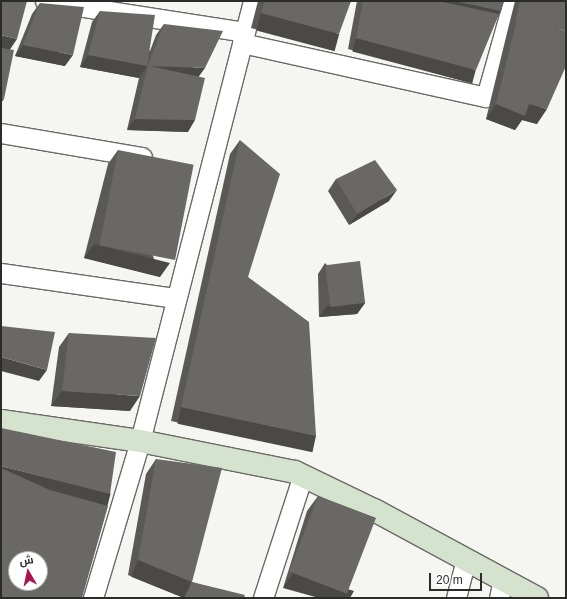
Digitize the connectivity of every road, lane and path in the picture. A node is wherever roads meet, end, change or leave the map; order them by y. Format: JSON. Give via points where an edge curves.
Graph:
{"nodes":[{"id":1,"x":45,"y":1,"type":"edge"},
{"id":2,"x":253,"y":1,"type":"edge"},
{"id":3,"x":513,"y":1,"type":"edge"},
{"id":4,"x":85,"y":4,"type":"edge"},
{"id":5,"x":243,"y":37,"type":"junction"},
{"id":6,"x":1,"y":133,"type":"edge"},
{"id":7,"x":164,"y":161,"type":"edge"},
{"id":8,"x":1,"y":273,"type":"edge"},
{"id":9,"x":175,"y":298,"type":"junction"},
{"id":10,"x":1,"y":422,"type":"edge"},
{"id":11,"x":140,"y":441,"type":"junction"},
{"id":12,"x":303,"y":475,"type":"junction"},
{"id":13,"x":466,"y":559,"type":"junction"},
{"id":14,"x":501,"y":589,"type":"edge"},
{"id":15,"x":93,"y":598,"type":"edge"},
{"id":16,"x":263,"y":598,"type":"edge"},
{"id":17,"x":456,"y":598,"type":"edge"},
{"id":18,"x":537,"y":598,"type":"edge"}],
"edges":[{"from":1,"to":4,"type":"street"},
{"from":2,"to":5,"type":"street"},
{"from":3,"to":5,"type":"street","via":[[486,97]]},
{"from":4,"to":5,"type":"street"},
{"from":5,"to":9,"type":"street"},
{"from":6,"to":7,"type":"street"},
{"from":8,"to":9,"type":"street"},
{"from":9,"to":11,"type":"street"},
{"from":10,"to":11,"type":"main road"},
{"from":11,"to":12,"type":"main road","via":[[275,467]]},
{"from":11,"to":15,"type":"street"},
{"from":12,"to":13,"type":"main road"},
{"from":12,"to":16,"type":"street"},
{"from":13,"to":14,"type":"main road"},
{"from":13,"to":17,"type":"street"},
{"from":14,"to":18,"type":"main road"}]}
